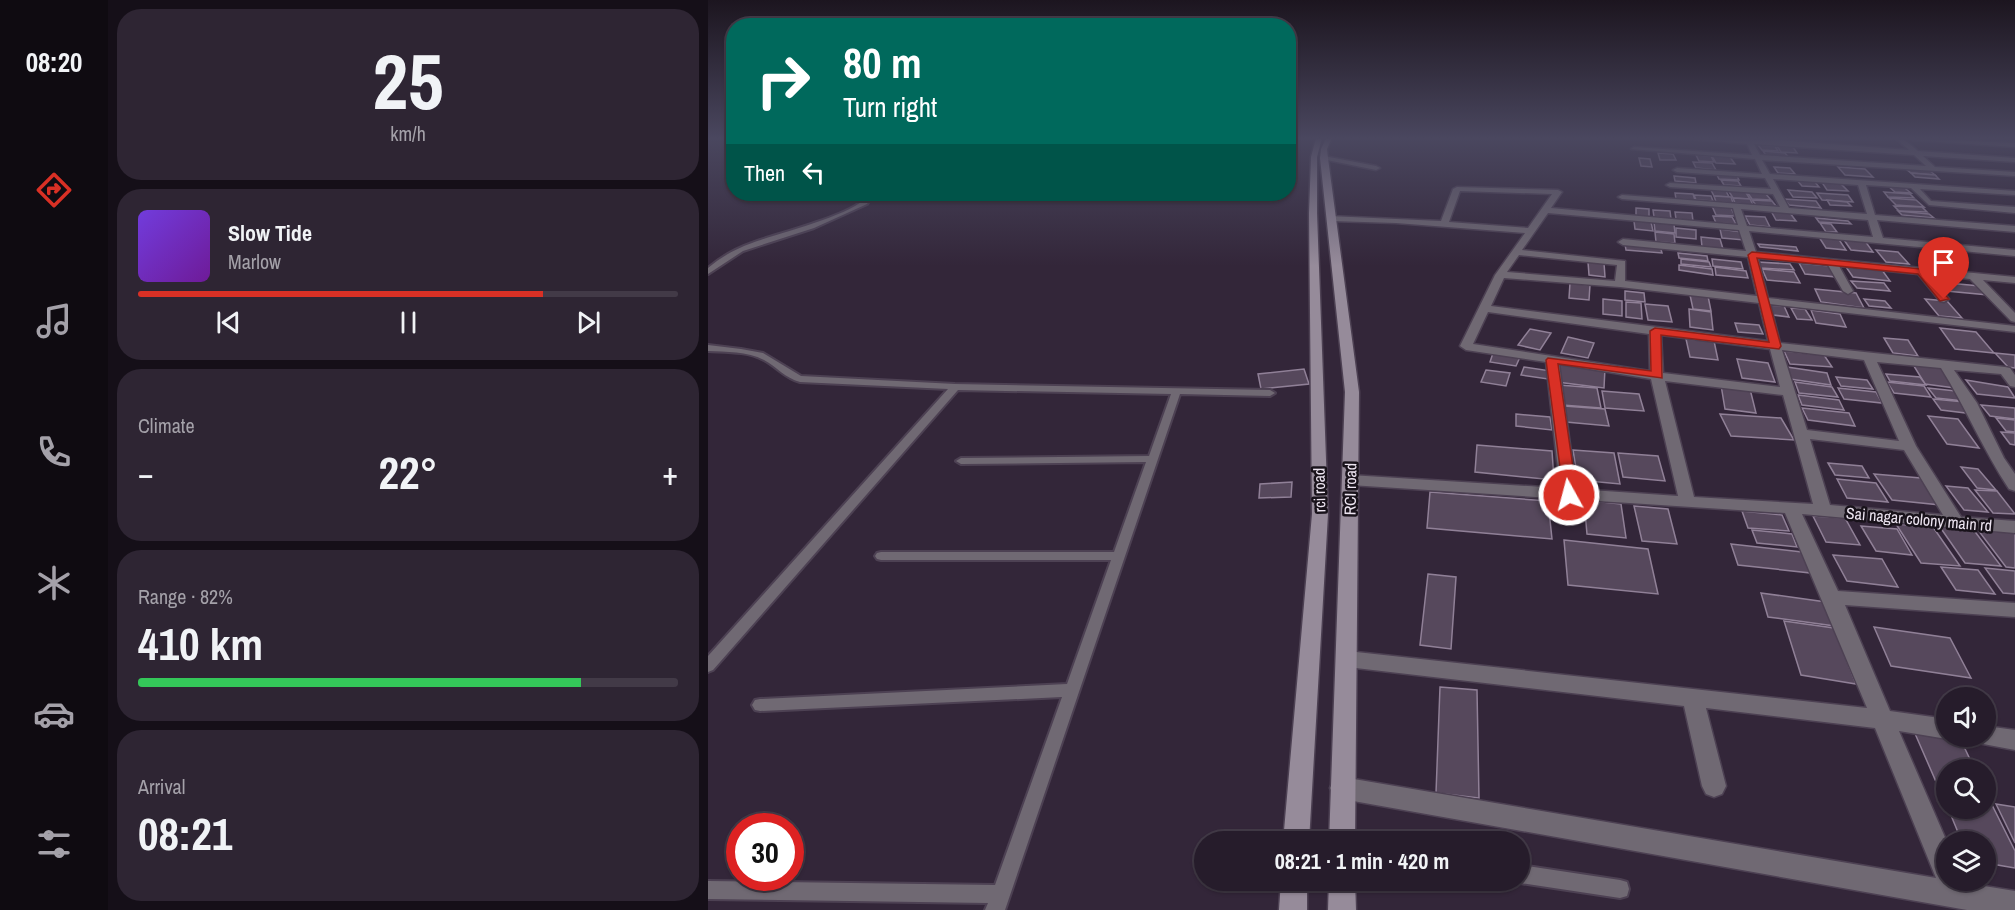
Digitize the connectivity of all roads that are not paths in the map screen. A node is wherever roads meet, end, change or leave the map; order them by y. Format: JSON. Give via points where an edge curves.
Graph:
{"nodes":[{"id":1,"x":1314,"y":180,"type":"edge"},
{"id":2,"x":1327,"y":180,"type":"edge"},
{"id":3,"x":1768,"y":180,"type":"edge"},
{"id":4,"x":1831,"y":180,"type":"edge"},
{"id":5,"x":1861,"y":183,"type":"junction"},
{"id":6,"x":1670,"y":185,"type":"dead end"},
{"id":7,"x":1913,"y":186,"type":"junction"},
{"id":8,"x":1775,"y":192,"type":"junction"},
{"id":9,"x":2015,"y":193,"type":"edge"},
{"id":10,"x":866,"y":201,"type":"edge"},
{"id":11,"x":1929,"y":203,"type":"junction"},
{"id":12,"x":1736,"y":206,"type":"junction"},
{"id":13,"x":1546,"y":210,"type":"junction"},
{"id":14,"x":1786,"y":210,"type":"junction"},
{"id":15,"x":2015,"y":210,"type":"edge"},
{"id":16,"x":1871,"y":217,"type":"junction"},
{"id":17,"x":1332,"y":218,"type":"junction"},
{"id":18,"x":1625,"y":218,"type":"junction"},
{"id":19,"x":1444,"y":224,"type":"junction"},
{"id":20,"x":1946,"y":224,"type":"junction"},
{"id":21,"x":1744,"y":229,"type":"junction"},
{"id":22,"x":2015,"y":230,"type":"edge"},
{"id":23,"x":1532,"y":231,"type":"junction"},
{"id":24,"x":1335,"y":238,"type":"junction"},
{"id":25,"x":1313,"y":239,"type":"junction"},
{"id":26,"x":1623,"y":242,"type":"junction"},
{"id":27,"x":1879,"y":242,"type":"junction"},
{"id":28,"x":1518,"y":252,"type":"junction"},
{"id":29,"x":2015,"y":253,"type":"edge"},
{"id":30,"x":1752,"y":255,"type":"junction"},
{"id":31,"x":1622,"y":263,"type":"junction"},
{"id":32,"x":1832,"y":263,"type":"junction"},
{"id":33,"x":708,"y":272,"type":"edge"},
{"id":34,"x":1921,"y":272,"type":"junction"},
{"id":35,"x":1500,"y":275,"type":"junction"},
{"id":36,"x":1973,"y":276,"type":"junction"},
{"id":37,"x":2015,"y":280,"type":"edge"},
{"id":38,"x":1620,"y":284,"type":"junction"},
{"id":39,"x":1848,"y":291,"type":"dead end"},
{"id":40,"x":1944,"y":299,"type":"dead end"},
{"id":41,"x":1763,"y":302,"type":"junction"},
{"id":42,"x":1483,"y":308,"type":"junction"},
{"id":43,"x":2015,"y":319,"type":"edge"},
{"id":44,"x":2015,"y":329,"type":"edge"},
{"id":45,"x":1655,"y":331,"type":"junction"},
{"id":46,"x":1775,"y":346,"type":"junction"},
{"id":47,"x":708,"y":348,"type":"edge"},
{"id":48,"x":1869,"y":357,"type":"junction"},
{"id":49,"x":1552,"y":360,"type":"junction"},
{"id":50,"x":1945,"y":365,"type":"junction"},
{"id":51,"x":2010,"y":372,"type":"edge"},
{"id":52,"x":1658,"y":376,"type":"junction"},
{"id":53,"x":2015,"y":383,"type":"edge"},
{"id":54,"x":955,"y":387,"type":"junction"},
{"id":55,"x":1177,"y":390,"type":"junction"},
{"id":56,"x":1788,"y":392,"type":"junction"},
{"id":57,"x":1270,"y":393,"type":"dead end"},
{"id":58,"x":1800,"y":434,"type":"junction"},
{"id":59,"x":1909,"y":446,"type":"junction"},
{"id":60,"x":1153,"y":459,"type":"junction"},
{"id":61,"x":961,"y":461,"type":"dead end"},
{"id":62,"x":1350,"y":480,"type":"junction"},
{"id":63,"x":2015,"y":486,"type":"edge"},
{"id":64,"x":1569,"y":495,"type":"junction"},
{"id":65,"x":1688,"y":501,"type":"junction"},
{"id":66,"x":1791,"y":508,"type":"junction"},
{"id":67,"x":1823,"y":510,"type":"junction"},
{"id":68,"x":1956,"y":522,"type":"junction"},
{"id":69,"x":2015,"y":527,"type":"edge"},
{"id":70,"x":881,"y":556,"type":"dead end"},
{"id":71,"x":1119,"y":556,"type":"junction"},
{"id":72,"x":1831,"y":597,"type":"junction"},
{"id":73,"x":2015,"y":610,"type":"edge"},
{"id":74,"x":1347,"y":659,"type":"junction"},
{"id":75,"x":708,"y":666,"type":"edge"},
{"id":76,"x":1072,"y":690,"type":"junction"},
{"id":77,"x":1693,"y":698,"type":"junction"},
{"id":78,"x":759,"y":705,"type":"dead end"},
{"id":79,"x":1883,"y":719,"type":"junction"},
{"id":80,"x":1936,"y":727,"type":"edge"},
{"id":81,"x":1996,"y":737,"type":"edge"},
{"id":82,"x":2015,"y":740,"type":"edge"},
{"id":83,"x":1714,"y":786,"type":"dead end"},
{"id":84,"x":1342,"y":788,"type":"junction"},
{"id":85,"x":1297,"y":831,"type":"edge"},
{"id":86,"x":1342,"y":831,"type":"edge"},
{"id":87,"x":1936,"y":847,"type":"edge"},
{"id":88,"x":1530,"y":876,"type":"edge"},
{"id":89,"x":1936,"y":881,"type":"edge"},
{"id":90,"x":1620,"y":889,"type":"dead end"},
{"id":91,"x":708,"y":890,"type":"edge"},
{"id":92,"x":1294,"y":891,"type":"edge"},
{"id":93,"x":1342,"y":891,"type":"edge"},
{"id":94,"x":1974,"y":891,"type":"edge"},
{"id":95,"x":998,"y":902,"type":"edge"},
{"id":96,"x":2015,"y":905,"type":"edge"},
{"id":97,"x":1293,"y":910,"type":"edge"},
{"id":98,"x":1342,"y":910,"type":"edge"}],
"edges":[{"from":1,"to":25,"type":"main road","name":"rci road"},
{"from":2,"to":17,"type":"main road","name":"RCI road"},
{"from":3,"to":8,"type":"street"},
{"from":4,"to":5,"type":"street"},
{"from":5,"to":7,"type":"street"},
{"from":5,"to":16,"type":"street"},
{"from":6,"to":8,"type":"street"},
{"from":7,"to":9,"type":"street"},
{"from":7,"to":11,"type":"street"},
{"from":8,"to":14,"type":"street"},
{"from":10,"to":33,"type":"lane","via":[[806,228],[736,250]]},
{"from":11,"to":15,"type":"street"},
{"from":11,"to":20,"type":"street"},
{"from":12,"to":14,"type":"street"},
{"from":12,"to":18,"type":"street","via":[[1624,197]]},
{"from":12,"to":21,"type":"street"},
{"from":13,"to":18,"type":"street"},
{"from":13,"to":19,"type":"street","via":[[1558,192],[1458,189]]},
{"from":13,"to":23,"type":"street"},
{"from":14,"to":16,"type":"street"},
{"from":16,"to":20,"type":"street"},
{"from":16,"to":27,"type":"street"},
{"from":17,"to":19,"type":"street"},
{"from":17,"to":24,"type":"main road","name":"RCI road"},
{"from":18,"to":21,"type":"street"},
{"from":18,"to":26,"type":"street"},
{"from":19,"to":23,"type":"street"},
{"from":20,"to":22,"type":"street"},
{"from":21,"to":27,"type":"street"},
{"from":21,"to":30,"type":"street"},
{"from":23,"to":28,"type":"street"},
{"from":24,"to":25,"type":"main road"},
{"from":24,"to":62,"type":"main road","name":"RCI road","via":[[1352,392]]},
{"from":25,"to":85,"type":"main road","name":"rci road","via":[[1320,514]]},
{"from":26,"to":30,"type":"street"},
{"from":26,"to":31,"type":"street"},
{"from":27,"to":29,"type":"street"},
{"from":28,"to":31,"type":"street"},
{"from":28,"to":35,"type":"street"},
{"from":30,"to":32,"type":"street"},
{"from":30,"to":41,"type":"street"},
{"from":31,"to":38,"type":"street"},
{"from":32,"to":34,"type":"street"},
{"from":32,"to":39,"type":"street"},
{"from":34,"to":36,"type":"street"},
{"from":34,"to":40,"type":"street"},
{"from":35,"to":38,"type":"street"},
{"from":35,"to":42,"type":"street"},
{"from":36,"to":37,"type":"street"},
{"from":36,"to":43,"type":"street"},
{"from":38,"to":41,"type":"street"},
{"from":41,"to":44,"type":"street"},
{"from":41,"to":46,"type":"street"},
{"from":42,"to":45,"type":"street"},
{"from":42,"to":49,"type":"street","via":[[1466,346]]},
{"from":45,"to":46,"type":"street"},
{"from":45,"to":52,"type":"street"},
{"from":46,"to":48,"type":"street"},
{"from":46,"to":56,"type":"street"},
{"from":47,"to":54,"type":"lane","via":[[760,355],[800,379]]},
{"from":48,"to":50,"type":"street"},
{"from":48,"to":59,"type":"street"},
{"from":49,"to":52,"type":"street"},
{"from":49,"to":64,"type":"street"},
{"from":50,"to":51,"type":"street"},
{"from":50,"to":63,"type":"street"},
{"from":51,"to":53,"type":"street"},
{"from":52,"to":56,"type":"street"},
{"from":52,"to":65,"type":"street"},
{"from":54,"to":55,"type":"lane"},
{"from":54,"to":75,"type":"lane"},
{"from":55,"to":57,"type":"lane"},
{"from":55,"to":60,"type":"lane"},
{"from":56,"to":58,"type":"street"},
{"from":58,"to":59,"type":"street"},
{"from":58,"to":67,"type":"street"},
{"from":59,"to":68,"type":"street"},
{"from":60,"to":61,"type":"lane"},
{"from":60,"to":71,"type":"lane"},
{"from":62,"to":64,"type":"street","name":"Sai nagar colony main rd"},
{"from":62,"to":74,"type":"main road","name":"RCI road"},
{"from":64,"to":65,"type":"street","name":"Sai nagar colony main rd"},
{"from":65,"to":66,"type":"street","name":"Sai nagar colony main rd"},
{"from":66,"to":67,"type":"street","name":"Sai nagar colony main rd"},
{"from":66,"to":72,"type":"street"},
{"from":67,"to":68,"type":"street","name":"Sai nagar colony main rd"},
{"from":68,"to":69,"type":"street","name":"Sai nagar colony main rd"},
{"from":70,"to":71,"type":"lane"},
{"from":71,"to":76,"type":"lane"},
{"from":72,"to":73,"type":"street"},
{"from":72,"to":79,"type":"street"},
{"from":74,"to":77,"type":"street"},
{"from":74,"to":84,"type":"main road","name":"RCI road"},
{"from":76,"to":78,"type":"lane"},
{"from":76,"to":95,"type":"lane"},
{"from":77,"to":79,"type":"street"},
{"from":77,"to":83,"type":"street"},
{"from":79,"to":80,"type":"street"},
{"from":79,"to":87,"type":"street"},
{"from":81,"to":82,"type":"street"},
{"from":84,"to":86,"type":"main road","name":"RCI road"},
{"from":84,"to":89,"type":"street"},
{"from":88,"to":90,"type":"lane"},
{"from":91,"to":95,"type":"lane"},
{"from":92,"to":97,"type":"main road"},
{"from":93,"to":98,"type":"main road"},
{"from":94,"to":96,"type":"street"}]}
